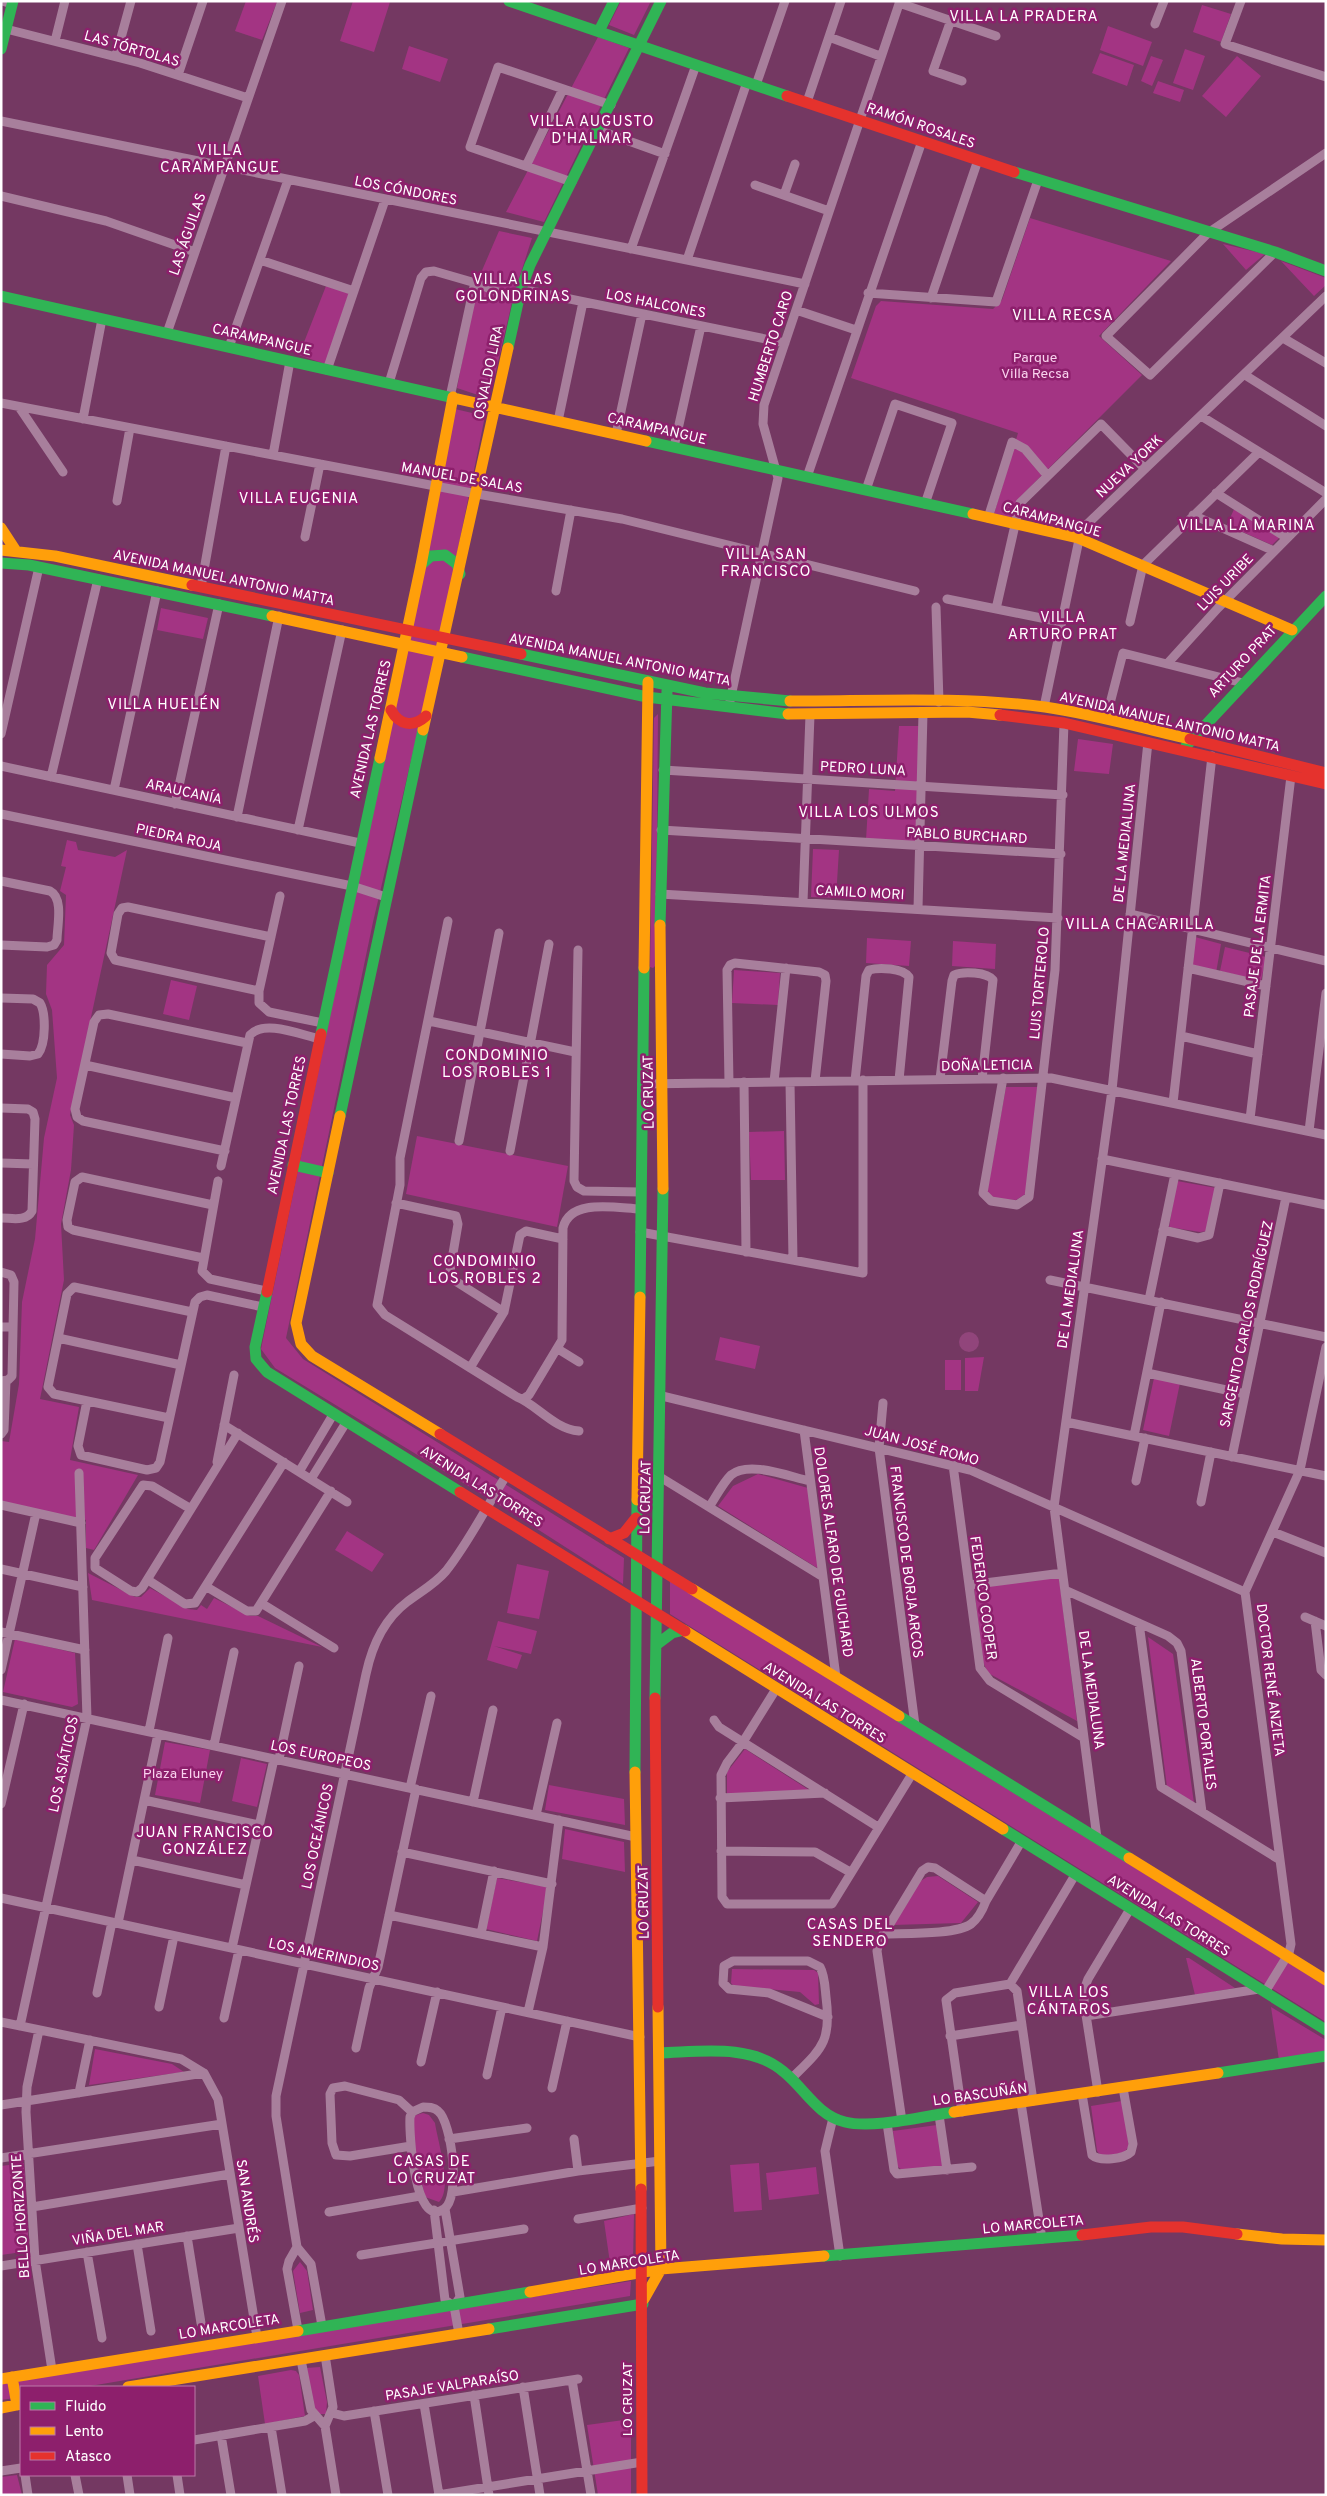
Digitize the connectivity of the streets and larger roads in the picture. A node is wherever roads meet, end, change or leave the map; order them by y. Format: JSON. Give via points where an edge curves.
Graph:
{"nodes":[{"id":1,"x":65,"y":1,"type":"edge"},
{"id":2,"x":131,"y":1,"type":"edge"},
{"id":3,"x":204,"y":1,"type":"edge"},
{"id":4,"x":282,"y":1,"type":"edge"},
{"id":5,"x":510,"y":1,"type":"edge"},
{"id":6,"x":614,"y":1,"type":"edge"},
{"id":7,"x":661,"y":1,"type":"edge"},
{"id":8,"x":785,"y":1,"type":"edge"},
{"id":9,"x":841,"y":1,"type":"edge"},
{"id":10,"x":1164,"y":1,"type":"edge"},
{"id":11,"x":1241,"y":1,"type":"edge"},
{"id":12,"x":9,"y":2,"type":"edge"},
{"id":13,"x":899,"y":2,"type":"edge"},
{"id":14,"x":951,"y":20,"type":"junction"},
{"id":15,"x":1155,"y":24,"type":"dead end"},
{"id":16,"x":6,"y":29,"type":"junction"},
{"id":17,"x":599,"y":31,"type":"junction"},
{"id":18,"x":996,"y":36,"type":"dead end"},
{"id":19,"x":829,"y":38,"type":"junction"},
{"id":20,"x":55,"y":41,"type":"junction"},
{"id":21,"x":640,"y":46,"type":"junction"},
{"id":22,"x":1,"y":48,"type":"edge"},
{"id":23,"x":116,"y":56,"type":"junction"},
{"id":24,"x":880,"y":56,"type":"junction"},
{"id":25,"x":696,"y":65,"type":"junction"},
{"id":26,"x":178,"y":75,"type":"junction"},
{"id":27,"x":1326,"y":77,"type":"edge"},
{"id":28,"x":962,"y":81,"type":"dead end"},
{"id":29,"x":752,"y":84,"type":"junction"},
{"id":30,"x":563,"y":89,"type":"junction"},
{"id":31,"x":248,"y":98,"type":"junction"},
{"id":32,"x":807,"y":102,"type":"junction"},
{"id":33,"x":610,"y":105,"type":"junction"},
{"id":34,"x":859,"y":120,"type":"junction"},
{"id":35,"x":1,"y":121,"type":"edge"},
{"id":36,"x":598,"y":130,"type":"junction"},
{"id":37,"x":922,"y":141,"type":"junction"},
{"id":38,"x":1326,"y":153,"type":"edge"},
{"id":39,"x":665,"y":154,"type":"junction"},
{"id":40,"x":978,"y":160,"type":"junction"},
{"id":41,"x":795,"y":164,"type":"dead end"},
{"id":42,"x":526,"y":166,"type":"junction"},
{"id":43,"x":224,"y":167,"type":"junction"},
{"id":44,"x":288,"y":180,"type":"junction"},
{"id":45,"x":1038,"y":180,"type":"junction"},
{"id":46,"x":572,"y":182,"type":"junction"},
{"id":47,"x":755,"y":185,"type":"dead end"},
{"id":48,"x":784,"y":195,"type":"junction"},
{"id":49,"x":1,"y":196,"type":"edge"},
{"id":50,"x":386,"y":200,"type":"junction"},
{"id":51,"x":830,"y":211,"type":"junction"},
{"id":52,"x":547,"y":232,"type":"junction"},
{"id":53,"x":1208,"y":233,"type":"junction"},
{"id":54,"x":632,"y":249,"type":"junction"},
{"id":55,"x":195,"y":252,"type":"junction"},
{"id":56,"x":1275,"y":252,"type":"junction"},
{"id":57,"x":260,"y":260,"type":"junction"},
{"id":58,"x":687,"y":260,"type":"junction"},
{"id":59,"x":1326,"y":271,"type":"edge"},
{"id":60,"x":475,"y":282,"type":"junction"},
{"id":61,"x":805,"y":284,"type":"junction"},
{"id":62,"x":521,"y":289,"type":"junction"},
{"id":63,"x":354,"y":291,"type":"junction"},
{"id":64,"x":868,"y":293,"type":"junction"},
{"id":65,"x":1,"y":296,"type":"edge"},
{"id":66,"x":1326,"y":296,"type":"edge"},
{"id":67,"x":931,"y":298,"type":"junction"},
{"id":68,"x":518,"y":301,"type":"junction"},
{"id":69,"x":583,"y":302,"type":"junction"},
{"id":70,"x":796,"y":310,"type":"junction"},
{"id":71,"x":642,"y":314,"type":"junction"},
{"id":72,"x":102,"y":319,"type":"junction"},
{"id":73,"x":701,"y":326,"type":"junction"},
{"id":74,"x":856,"y":330,"type":"junction"},
{"id":75,"x":167,"y":333,"type":"junction"},
{"id":76,"x":1283,"y":338,"type":"junction"},
{"id":77,"x":785,"y":343,"type":"junction"},
{"id":78,"x":229,"y":347,"type":"junction"},
{"id":79,"x":290,"y":361,"type":"junction"},
{"id":80,"x":1326,"y":363,"type":"edge"},
{"id":81,"x":327,"y":370,"type":"junction"},
{"id":82,"x":1245,"y":375,"type":"junction"},
{"id":83,"x":502,"y":376,"type":"junction"},
{"id":84,"x":389,"y":383,"type":"junction"},
{"id":85,"x":451,"y":397,"type":"junction"},
{"id":86,"x":1,"y":403,"type":"edge"},
{"id":87,"x":476,"y":403,"type":"junction"},
{"id":88,"x":20,"y":407,"type":"junction"},
{"id":89,"x":496,"y":407,"type":"junction"},
{"id":90,"x":1201,"y":416,"type":"junction"},
{"id":91,"x":82,"y":419,"type":"junction"},
{"id":92,"x":558,"y":421,"type":"junction"},
{"id":93,"x":1326,"y":426,"type":"edge"},
{"id":94,"x":130,"y":428,"type":"junction"},
{"id":95,"x":616,"y":434,"type":"junction"},
{"id":96,"x":226,"y":446,"type":"junction"},
{"id":97,"x":674,"y":447,"type":"junction"},
{"id":98,"x":1259,"y":452,"type":"junction"},
{"id":99,"x":272,"y":455,"type":"junction"},
{"id":100,"x":320,"y":464,"type":"junction"},
{"id":101,"x":1145,"y":469,"type":"junction"},
{"id":102,"x":777,"y":470,"type":"junction"},
{"id":103,"x":63,"y":472,"type":"dead end"},
{"id":104,"x":1047,"y":475,"type":"junction"},
{"id":105,"x":806,"y":477,"type":"junction"},
{"id":106,"x":435,"y":486,"type":"junction"},
{"id":107,"x":866,"y":490,"type":"junction"},
{"id":108,"x":1216,"y":493,"type":"junction"},
{"id":109,"x":1326,"y":493,"type":"edge"},
{"id":110,"x":477,"y":494,"type":"junction"},
{"id":111,"x":1326,"y":499,"type":"edge"},
{"id":112,"x":117,"y":502,"type":"dead end"},
{"id":113,"x":925,"y":504,"type":"junction"},
{"id":114,"x":571,"y":510,"type":"junction"},
{"id":115,"x":1193,"y":515,"type":"junction"},
{"id":116,"x":988,"y":518,"type":"junction"},
{"id":117,"x":1014,"y":524,"type":"junction"},
{"id":118,"x":1,"y":528,"type":"edge"},
{"id":119,"x":305,"y":538,"type":"dead end"},
{"id":120,"x":1078,"y":538,"type":"junction"},
{"id":121,"x":1287,"y":538,"type":"junction"},
{"id":122,"x":1,"y":550,"type":"edge"},
{"id":123,"x":16,"y":551,"type":"junction"},
{"id":124,"x":1274,"y":551,"type":"junction"},
{"id":125,"x":762,"y":554,"type":"junction"},
{"id":126,"x":1,"y":563,"type":"edge"},
{"id":127,"x":421,"y":565,"type":"junction"},
{"id":128,"x":1143,"y":565,"type":"junction"},
{"id":129,"x":34,"y":566,"type":"junction"},
{"id":130,"x":460,"y":574,"type":"junction"},
{"id":131,"x":98,"y":579,"type":"junction"},
{"id":132,"x":200,"y":587,"type":"junction"},
{"id":133,"x":157,"y":591,"type":"junction"},
{"id":134,"x":556,"y":591,"type":"dead end"},
{"id":135,"x":915,"y":591,"type":"dead end"},
{"id":136,"x":1326,"y":596,"type":"edge"},
{"id":137,"x":947,"y":599,"type":"dead end"},
{"id":138,"x":1225,"y":601,"type":"junction"},
{"id":139,"x":219,"y":604,"type":"junction"},
{"id":140,"x":936,"y":607,"type":"dead end"},
{"id":141,"x":996,"y":609,"type":"junction"},
{"id":142,"x":279,"y":616,"type":"junction"},
{"id":143,"x":1061,"y":622,"type":"junction"},
{"id":144,"x":1130,"y":622,"type":"dead end"},
{"id":145,"x":342,"y":630,"type":"junction"},
{"id":146,"x":1292,"y":630,"type":"junction"},
{"id":147,"x":407,"y":631,"type":"junction"},
{"id":148,"x":444,"y":638,"type":"junction"},
{"id":149,"x":404,"y":645,"type":"junction"},
{"id":150,"x":441,"y":652,"type":"junction"},
{"id":151,"x":1168,"y":664,"type":"junction"},
{"id":152,"x":648,"y":682,"type":"junction"},
{"id":153,"x":1243,"y":682,"type":"junction"},
{"id":154,"x":667,"y":686,"type":"junction"},
{"id":155,"x":647,"y":697,"type":"junction"},
{"id":156,"x":666,"y":700,"type":"junction"},
{"id":157,"x":729,"y":702,"type":"junction"},
{"id":158,"x":939,"y":702,"type":"junction"},
{"id":159,"x":1044,"y":707,"type":"junction"},
{"id":160,"x":391,"y":710,"type":"junction"},
{"id":161,"x":923,"y":713,"type":"junction"},
{"id":162,"x":810,"y":715,"type":"junction"},
{"id":163,"x":426,"y":716,"type":"junction"},
{"id":164,"x":1106,"y":719,"type":"junction"},
{"id":165,"x":1064,"y":723,"type":"junction"},
{"id":166,"x":1,"y":734,"type":"edge"},
{"id":167,"x":1191,"y":740,"type":"junction"},
{"id":168,"x":1148,"y":742,"type":"junction"},
{"id":169,"x":1182,"y":750,"type":"junction"},
{"id":170,"x":1212,"y":756,"type":"junction"},
{"id":171,"x":1,"y":766,"type":"edge"},
{"id":172,"x":663,"y":770,"type":"junction"},
{"id":173,"x":1326,"y":773,"type":"edge"},
{"id":174,"x":1291,"y":776,"type":"junction"},
{"id":175,"x":51,"y":777,"type":"junction"},
{"id":176,"x":808,"y":779,"type":"junction"},
{"id":177,"x":1326,"y":784,"type":"edge"},
{"id":178,"x":923,"y":786,"type":"junction"},
{"id":179,"x":114,"y":790,"type":"junction"},
{"id":180,"x":1062,"y":795,"type":"junction"},
{"id":181,"x":175,"y":804,"type":"junction"},
{"id":182,"x":1,"y":814,"type":"edge"},
{"id":183,"x":237,"y":817,"type":"junction"},
{"id":184,"x":298,"y":830,"type":"junction"},
{"id":185,"x":661,"y":830,"type":"junction"},
{"id":186,"x":806,"y":839,"type":"junction"},
{"id":187,"x":360,"y":844,"type":"junction"},
{"id":188,"x":920,"y":846,"type":"junction"},
{"id":189,"x":1061,"y":854,"type":"junction"},
{"id":190,"x":1,"y":881,"type":"edge"},
{"id":191,"x":352,"y":886,"type":"junction"},
{"id":192,"x":660,"y":894,"type":"junction"},
{"id":193,"x":280,"y":896,"type":"dead end"},
{"id":194,"x":386,"y":897,"type":"junction"},
{"id":195,"x":803,"y":902,"type":"junction"},
{"id":196,"x":918,"y":909,"type":"junction"},
{"id":197,"x":1130,"y":914,"type":"junction"},
{"id":198,"x":1058,"y":918,"type":"junction"},
{"id":199,"x":448,"y":921,"type":"dead end"},
{"id":200,"x":1193,"y":929,"type":"junction"},
{"id":201,"x":499,"y":933,"type":"dead end"},
{"id":202,"x":271,"y":937,"type":"junction"},
{"id":203,"x":549,"y":944,"type":"dead end"},
{"id":204,"x":1,"y":945,"type":"edge"},
{"id":205,"x":1271,"y":948,"type":"junction"},
{"id":206,"x":578,"y":950,"type":"dead end"},
{"id":207,"x":1326,"y":961,"type":"edge"},
{"id":208,"x":786,"y":968,"type":"junction"},
{"id":209,"x":1188,"y":968,"type":"junction"},
{"id":210,"x":1266,"y":986,"type":"junction"},
{"id":211,"x":259,"y":991,"type":"junction"},
{"id":212,"x":1326,"y":993,"type":"edge"},
{"id":213,"x":1,"y":998,"type":"edge"},
{"id":214,"x":428,"y":1021,"type":"junction"},
{"id":215,"x":323,"y":1023,"type":"junction"},
{"id":216,"x":480,"y":1032,"type":"junction"},
{"id":217,"x":1181,"y":1036,"type":"junction"},
{"id":218,"x":320,"y":1039,"type":"junction"},
{"id":219,"x":247,"y":1043,"type":"junction"},
{"id":220,"x":531,"y":1043,"type":"junction"},
{"id":221,"x":575,"y":1052,"type":"junction"},
{"id":222,"x":1,"y":1054,"type":"edge"},
{"id":223,"x":1258,"y":1054,"type":"junction"},
{"id":224,"x":85,"y":1065,"type":"junction"},
{"id":225,"x":982,"y":1078,"type":"junction"},
{"id":226,"x":1003,"y":1078,"type":"junction"},
{"id":227,"x":1044,"y":1078,"type":"junction"},
{"id":228,"x":940,"y":1079,"type":"junction"},
{"id":229,"x":859,"y":1080,"type":"junction"},
{"id":230,"x":899,"y":1080,"type":"junction"},
{"id":231,"x":815,"y":1081,"type":"junction"},
{"id":232,"x":744,"y":1082,"type":"junction"},
{"id":233,"x":774,"y":1082,"type":"junction"},
{"id":234,"x":790,"y":1082,"type":"junction"},
{"id":235,"x":729,"y":1083,"type":"junction"},
{"id":236,"x":642,"y":1084,"type":"junction"},
{"id":237,"x":663,"y":1084,"type":"junction"},
{"id":238,"x":1112,"y":1090,"type":"junction"},
{"id":239,"x":236,"y":1098,"type":"junction"},
{"id":240,"x":1173,"y":1103,"type":"junction"},
{"id":241,"x":1,"y":1108,"type":"edge"},
{"id":242,"x":1250,"y":1119,"type":"junction"},
{"id":243,"x":1309,"y":1131,"type":"junction"},
{"id":244,"x":1326,"y":1135,"type":"edge"},
{"id":245,"x":459,"y":1141,"type":"dead end"},
{"id":246,"x":510,"y":1150,"type":"dead end"},
{"id":247,"x":224,"y":1151,"type":"junction"},
{"id":248,"x":1102,"y":1159,"type":"junction"},
{"id":249,"x":1,"y":1163,"type":"edge"},
{"id":250,"x":34,"y":1164,"type":"junction"},
{"id":251,"x":293,"y":1165,"type":"junction"},
{"id":252,"x":222,"y":1166,"type":"dead end"},
{"id":253,"x":328,"y":1173,"type":"junction"},
{"id":254,"x":1175,"y":1174,"type":"junction"},
{"id":255,"x":218,"y":1181,"type":"dead end"},
{"id":256,"x":1220,"y":1183,"type":"junction"},
{"id":257,"x":640,"y":1192,"type":"junction"},
{"id":258,"x":1286,"y":1197,"type":"junction"},
{"id":259,"x":396,"y":1203,"type":"junction"},
{"id":260,"x":214,"y":1205,"type":"junction"},
{"id":261,"x":1326,"y":1205,"type":"edge"},
{"id":262,"x":640,"y":1209,"type":"junction"},
{"id":263,"x":1,"y":1218,"type":"edge"},
{"id":264,"x":1163,"y":1230,"type":"junction"},
{"id":265,"x":640,"y":1232,"type":"junction"},
{"id":266,"x":664,"y":1238,"type":"junction"},
{"id":267,"x":564,"y":1239,"type":"junction"},
{"id":268,"x":746,"y":1252,"type":"junction"},
{"id":269,"x":203,"y":1258,"type":"junction"},
{"id":270,"x":793,"y":1260,"type":"junction"},
{"id":271,"x":1,"y":1272,"type":"edge"},
{"id":272,"x":1050,"y":1280,"type":"dead end"},
{"id":273,"x":1084,"y":1286,"type":"junction"},
{"id":274,"x":266,"y":1291,"type":"junction"},
{"id":275,"x":1149,"y":1300,"type":"junction"},
{"id":276,"x":1161,"y":1302,"type":"junction"},
{"id":277,"x":263,"y":1307,"type":"junction"},
{"id":278,"x":192,"y":1312,"type":"junction"},
{"id":279,"x":504,"y":1312,"type":"junction"},
{"id":280,"x":1260,"y":1323,"type":"junction"},
{"id":281,"x":1,"y":1327,"type":"edge"},
{"id":282,"x":13,"y":1328,"type":"junction"},
{"id":283,"x":1326,"y":1336,"type":"edge"},
{"id":284,"x":58,"y":1338,"type":"junction"},
{"id":285,"x":1326,"y":1347,"type":"edge"},
{"id":286,"x":558,"y":1349,"type":"junction"},
{"id":287,"x":579,"y":1362,"type":"dead end"},
{"id":288,"x":181,"y":1365,"type":"junction"},
{"id":289,"x":470,"y":1368,"type":"junction"},
{"id":290,"x":1147,"y":1373,"type":"junction"},
{"id":291,"x":234,"y":1375,"type":"dead end"},
{"id":292,"x":4,"y":1381,"type":"edge"},
{"id":293,"x":1246,"y":1394,"type":"junction"},
{"id":294,"x":662,"y":1396,"type":"junction"},
{"id":295,"x":523,"y":1399,"type":"junction"},
{"id":296,"x":87,"y":1401,"type":"junction"},
{"id":297,"x":883,"y":1403,"type":"dead end"},
{"id":298,"x":334,"y":1413,"type":"junction"},
{"id":299,"x":170,"y":1418,"type":"junction"},
{"id":300,"x":347,"y":1421,"type":"junction"},
{"id":301,"x":1066,"y":1422,"type":"junction"},
{"id":302,"x":224,"y":1424,"type":"junction"},
{"id":303,"x":804,"y":1430,"type":"junction"},
{"id":304,"x":579,"y":1431,"type":"dead end"},
{"id":305,"x":238,"y":1433,"type":"junction"},
{"id":306,"x":1,"y":1434,"type":"edge"},
{"id":307,"x":1134,"y":1436,"type":"junction"},
{"id":308,"x":1144,"y":1438,"type":"junction"},
{"id":309,"x":878,"y":1448,"type":"junction"},
{"id":310,"x":1211,"y":1452,"type":"junction"},
{"id":311,"x":1232,"y":1456,"type":"junction"},
{"id":312,"x":284,"y":1462,"type":"junction"},
{"id":313,"x":953,"y":1465,"type":"junction"},
{"id":314,"x":215,"y":1470,"type":"junction"},
{"id":315,"x":1300,"y":1470,"type":"junction"},
{"id":316,"x":299,"y":1472,"type":"junction"},
{"id":317,"x":79,"y":1473,"type":"dead end"},
{"id":318,"x":506,"y":1476,"type":"junction"},
{"id":319,"x":1326,"y":1476,"type":"edge"},
{"id":320,"x":660,"y":1477,"type":"junction"},
{"id":321,"x":311,"y":1479,"type":"junction"},
{"id":322,"x":810,"y":1481,"type":"junction"},
{"id":323,"x":1136,"y":1481,"type":"dead end"},
{"id":324,"x":331,"y":1491,"type":"junction"},
{"id":325,"x":348,"y":1502,"type":"dead end"},
{"id":326,"x":1201,"y":1502,"type":"dead end"},
{"id":327,"x":1,"y":1505,"type":"edge"},
{"id":328,"x":487,"y":1507,"type":"junction"},
{"id":329,"x":709,"y":1507,"type":"junction"},
{"id":330,"x":1054,"y":1507,"type":"junction"},
{"id":331,"x":192,"y":1509,"type":"junction"},
{"id":332,"x":36,"y":1513,"type":"junction"},
{"id":333,"x":636,"y":1518,"type":"junction"},
{"id":334,"x":80,"y":1522,"type":"junction"},
{"id":335,"x":1273,"y":1532,"type":"junction"},
{"id":336,"x":609,"y":1539,"type":"junction"},
{"id":337,"x":1326,"y":1553,"type":"edge"},
{"id":338,"x":636,"y":1554,"type":"junction"},
{"id":339,"x":1,"y":1569,"type":"edge"},
{"id":340,"x":658,"y":1569,"type":"junction"},
{"id":341,"x":1062,"y":1573,"type":"junction"},
{"id":342,"x":22,"y":1574,"type":"junction"},
{"id":343,"x":823,"y":1577,"type":"junction"},
{"id":344,"x":148,"y":1580,"type":"junction"},
{"id":345,"x":969,"y":1585,"type":"junction"},
{"id":346,"x":83,"y":1587,"type":"junction"},
{"id":347,"x":207,"y":1587,"type":"junction"},
{"id":348,"x":1065,"y":1590,"type":"junction"},
{"id":349,"x":1245,"y":1592,"type":"junction"},
{"id":350,"x":635,"y":1598,"type":"junction"},
{"id":351,"x":262,"y":1603,"type":"junction"},
{"id":352,"x":657,"y":1613,"type":"junction"},
{"id":353,"x":1305,"y":1618,"type":"dead end"},
{"id":354,"x":1315,"y":1622,"type":"junction"},
{"id":355,"x":1139,"y":1623,"type":"junction"},
{"id":356,"x":1326,"y":1626,"type":"edge"},
{"id":357,"x":684,"y":1630,"type":"junction"},
{"id":358,"x":5,"y":1633,"type":"edge"},
{"id":359,"x":168,"y":1638,"type":"dead end"},
{"id":360,"x":656,"y":1645,"type":"junction"},
{"id":361,"x":334,"y":1648,"type":"dead end"},
{"id":362,"x":85,"y":1650,"type":"junction"},
{"id":363,"x":234,"y":1652,"type":"dead end"},
{"id":364,"x":299,"y":1666,"type":"dead end"},
{"id":365,"x":1,"y":1670,"type":"edge"},
{"id":366,"x":1326,"y":1675,"type":"edge"},
{"id":367,"x":836,"y":1677,"type":"junction"},
{"id":368,"x":776,"y":1689,"type":"junction"},
{"id":369,"x":431,"y":1696,"type":"dead end"},
{"id":370,"x":1,"y":1700,"type":"edge"},
{"id":371,"x":24,"y":1704,"type":"junction"},
{"id":372,"x":493,"y":1710,"type":"dead end"},
{"id":373,"x":88,"y":1718,"type":"junction"},
{"id":374,"x":714,"y":1720,"type":"dead end"},
{"id":375,"x":557,"y":1723,"type":"dead end"},
{"id":376,"x":915,"y":1725,"type":"junction"},
{"id":377,"x":148,"y":1731,"type":"junction"},
{"id":378,"x":158,"y":1734,"type":"junction"},
{"id":379,"x":1084,"y":1738,"type":"junction"},
{"id":380,"x":743,"y":1742,"type":"junction"},
{"id":381,"x":214,"y":1745,"type":"junction"},
{"id":382,"x":276,"y":1759,"type":"junction"},
{"id":383,"x":6,"y":1765,"type":"edge"},
{"id":384,"x":345,"y":1774,"type":"junction"},
{"id":385,"x":912,"y":1774,"type":"junction"},
{"id":386,"x":413,"y":1788,"type":"junction"},
{"id":387,"x":825,"y":1794,"type":"junction"},
{"id":388,"x":720,"y":1798,"type":"junction"},
{"id":389,"x":144,"y":1800,"type":"junction"},
{"id":390,"x":473,"y":1802,"type":"junction"},
{"id":391,"x":1,"y":1804,"type":"edge"},
{"id":392,"x":1202,"y":1812,"type":"junction"},
{"id":393,"x":536,"y":1815,"type":"junction"},
{"id":394,"x":559,"y":1820,"type":"junction"},
{"id":395,"x":259,"y":1825,"type":"junction"},
{"id":396,"x":878,"y":1827,"type":"junction"},
{"id":397,"x":636,"y":1837,"type":"junction"},
{"id":398,"x":1097,"y":1838,"type":"junction"},
{"id":399,"x":1021,"y":1842,"type":"junction"},
{"id":400,"x":721,"y":1850,"type":"junction"},
{"id":401,"x":402,"y":1852,"type":"junction"},
{"id":402,"x":132,"y":1860,"type":"junction"},
{"id":403,"x":1280,"y":1860,"type":"junction"},
{"id":404,"x":494,"y":1871,"type":"junction"},
{"id":405,"x":850,"y":1872,"type":"junction"},
{"id":406,"x":1075,"y":1875,"type":"junction"},
{"id":407,"x":552,"y":1884,"type":"junction"},
{"id":408,"x":246,"y":1885,"type":"junction"},
{"id":409,"x":1,"y":1898,"type":"edge"},
{"id":410,"x":986,"y":1901,"type":"junction"},
{"id":411,"x":46,"y":1908,"type":"junction"},
{"id":412,"x":1130,"y":1909,"type":"junction"},
{"id":413,"x":389,"y":1915,"type":"junction"},
{"id":414,"x":115,"y":1923,"type":"junction"},
{"id":415,"x":481,"y":1934,"type":"junction"},
{"id":416,"x":883,"y":1934,"type":"junction"},
{"id":417,"x":174,"y":1936,"type":"junction"},
{"id":418,"x":543,"y":1947,"type":"junction"},
{"id":419,"x":235,"y":1949,"type":"junction"},
{"id":420,"x":1287,"y":1956,"type":"junction"},
{"id":421,"x":304,"y":1964,"type":"junction"},
{"id":422,"x":373,"y":1979,"type":"junction"},
{"id":423,"x":1326,"y":1980,"type":"edge"},
{"id":424,"x":1010,"y":1984,"type":"junction"},
{"id":425,"x":659,"y":1986,"type":"junction"},
{"id":426,"x":639,"y":1987,"type":"junction"},
{"id":427,"x":1262,"y":1991,"type":"junction"},
{"id":428,"x":437,"y":1992,"type":"junction"},
{"id":429,"x":97,"y":1993,"type":"dead end"},
{"id":430,"x":159,"y":2007,"type":"dead end"},
{"id":431,"x":502,"y":2007,"type":"junction"},
{"id":432,"x":528,"y":2012,"type":"junction"},
{"id":433,"x":1086,"y":2016,"type":"junction"},
{"id":434,"x":828,"y":2017,"type":"junction"},
{"id":435,"x":224,"y":2018,"type":"dead end"},
{"id":436,"x":567,"y":2021,"type":"junction"},
{"id":437,"x":1,"y":2022,"type":"edge"},
{"id":438,"x":1022,"y":2025,"type":"junction"},
{"id":439,"x":20,"y":2026,"type":"junction"},
{"id":440,"x":39,"y":2030,"type":"junction"},
{"id":441,"x":1326,"y":2030,"type":"edge"},
{"id":442,"x":950,"y":2036,"type":"junction"},
{"id":443,"x":640,"y":2037,"type":"junction"},
{"id":444,"x":90,"y":2040,"type":"junction"},
{"id":445,"x":356,"y":2048,"type":"dead end"},
{"id":446,"x":659,"y":2053,"type":"junction"},
{"id":447,"x":1326,"y":2056,"type":"edge"},
{"id":448,"x":421,"y":2062,"type":"dead end"},
{"id":449,"x":204,"y":2073,"type":"junction"},
{"id":450,"x":487,"y":2075,"type":"dead end"},
{"id":451,"x":791,"y":2079,"type":"junction"},
{"id":452,"x":552,"y":2088,"type":"dead end"},
{"id":453,"x":1123,"y":2088,"type":"junction"},
{"id":454,"x":1098,"y":2092,"type":"junction"},
{"id":455,"x":79,"y":2093,"type":"junction"},
{"id":456,"x":1082,"y":2094,"type":"junction"},
{"id":457,"x":26,"y":2101,"type":"junction"},
{"id":458,"x":1034,"y":2102,"type":"junction"},
{"id":459,"x":1022,"y":2103,"type":"junction"},
{"id":460,"x":1,"y":2105,"type":"edge"},
{"id":461,"x":412,"y":2112,"type":"junction"},
{"id":462,"x":962,"y":2112,"type":"junction"},
{"id":463,"x":939,"y":2116,"type":"junction"},
{"id":464,"x":833,"y":2118,"type":"junction"},
{"id":465,"x":902,"y":2121,"type":"junction"},
{"id":466,"x":887,"y":2123,"type":"junction"},
{"id":467,"x":222,"y":2124,"type":"junction"},
{"id":468,"x":527,"y":2128,"type":"dead end"},
{"id":469,"x":449,"y":2139,"type":"junction"},
{"id":470,"x":574,"y":2139,"type":"dead end"},
{"id":471,"x":411,"y":2146,"type":"junction"},
{"id":472,"x":29,"y":2154,"type":"junction"},
{"id":473,"x":1,"y":2158,"type":"edge"},
{"id":474,"x":660,"y":2161,"type":"junction"},
{"id":475,"x":641,"y":2163,"type":"junction"},
{"id":476,"x":972,"y":2167,"type":"dead end"},
{"id":477,"x":947,"y":2170,"type":"junction"},
{"id":478,"x":578,"y":2171,"type":"junction"},
{"id":479,"x":230,"y":2174,"type":"junction"},
{"id":480,"x":453,"y":2192,"type":"junction"},
{"id":481,"x":420,"y":2196,"type":"junction"},
{"id":482,"x":32,"y":2207,"type":"junction"},
{"id":483,"x":445,"y":2208,"type":"junction"},
{"id":484,"x":642,"y":2208,"type":"junction"},
{"id":485,"x":434,"y":2210,"type":"junction"},
{"id":486,"x":329,"y":2212,"type":"dead end"},
{"id":487,"x":578,"y":2219,"type":"dead end"},
{"id":488,"x":239,"y":2228,"type":"junction"},
{"id":489,"x":524,"y":2229,"type":"dead end"},
{"id":490,"x":187,"y":2236,"type":"junction"},
{"id":491,"x":1042,"y":2239,"type":"junction"},
{"id":492,"x":1326,"y":2240,"type":"edge"},
{"id":493,"x":449,"y":2241,"type":"junction"},
{"id":494,"x":436,"y":2243,"type":"junction"},
{"id":495,"x":137,"y":2244,"type":"junction"},
{"id":496,"x":297,"y":2247,"type":"junction"},
{"id":497,"x":87,"y":2252,"type":"junction"},
{"id":498,"x":361,"y":2255,"type":"dead end"},
{"id":499,"x":840,"y":2256,"type":"junction"},
{"id":500,"x":35,"y":2260,"type":"junction"},
{"id":501,"x":1,"y":2266,"type":"edge"},
{"id":502,"x":661,"y":2269,"type":"junction"},
{"id":503,"x":642,"y":2274,"type":"junction"},
{"id":504,"x":642,"y":2304,"type":"junction"},
{"id":505,"x":454,"y":2306,"type":"junction"},
{"id":506,"x":201,"y":2323,"type":"dead end"},
{"id":507,"x":322,"y":2326,"type":"junction"},
{"id":508,"x":151,"y":2330,"type":"dead end"},
{"id":509,"x":298,"y":2330,"type":"junction"},
{"id":510,"x":459,"y":2334,"type":"junction"},
{"id":511,"x":256,"y":2336,"type":"junction"},
{"id":512,"x":102,"y":2338,"type":"dead end"},
{"id":513,"x":325,"y":2356,"type":"junction"},
{"id":514,"x":300,"y":2360,"type":"junction"},
{"id":515,"x":52,"y":2370,"type":"junction"},
{"id":516,"x":7,"y":2378,"type":"edge"},
{"id":517,"x":134,"y":2386,"type":"edge"},
{"id":518,"x":523,"y":2388,"type":"junction"},
{"id":519,"x":474,"y":2396,"type":"junction"},
{"id":520,"x":424,"y":2404,"type":"junction"},
{"id":521,"x":19,"y":2405,"type":"edge"},
{"id":522,"x":1,"y":2408,"type":"edge"},
{"id":523,"x":374,"y":2411,"type":"junction"},
{"id":524,"x":332,"y":2413,"type":"junction"},
{"id":525,"x":314,"y":2416,"type":"junction"},
{"id":526,"x":325,"y":2426,"type":"junction"},
{"id":527,"x":271,"y":2427,"type":"junction"},
{"id":528,"x":222,"y":2436,"type":"junction"},
{"id":529,"x":195,"y":2440,"type":"edge"},
{"id":530,"x":642,"y":2462,"type":"junction"},
{"id":531,"x":20,"y":2468,"type":"edge"},
{"id":532,"x":1,"y":2471,"type":"edge"},
{"id":533,"x":587,"y":2471,"type":"junction"},
{"id":534,"x":25,"y":2476,"type":"edge"},
{"id":535,"x":75,"y":2476,"type":"edge"},
{"id":536,"x":127,"y":2476,"type":"edge"},
{"id":537,"x":177,"y":2476,"type":"edge"},
{"id":538,"x":537,"y":2479,"type":"junction"},
{"id":539,"x":489,"y":2491,"type":"edge"},
{"id":540,"x":28,"y":2495,"type":"edge"},
{"id":541,"x":79,"y":2495,"type":"edge"},
{"id":542,"x":130,"y":2495,"type":"edge"},
{"id":543,"x":180,"y":2495,"type":"edge"},
{"id":544,"x":231,"y":2495,"type":"edge"},
{"id":545,"x":282,"y":2495,"type":"edge"},
{"id":546,"x":336,"y":2495,"type":"edge"},
{"id":547,"x":388,"y":2495,"type":"edge"},
{"id":548,"x":439,"y":2495,"type":"edge"},
{"id":549,"x":540,"y":2495,"type":"edge"},
{"id":550,"x":591,"y":2495,"type":"edge"},
{"id":551,"x":642,"y":2495,"type":"edge"}],
"edges":[{"from":1,"to":20,"type":"street"},
{"from":2,"to":23,"type":"street"},
{"from":3,"to":26,"type":"street"},
{"from":4,"to":31,"type":"street","name":"LAS ÁGUILAS"},
{"from":5,"to":17,"type":"street","name":"RAMÓN ROSALES"},
{"from":6,"to":17,"type":"street"},
{"from":7,"to":21,"type":"street"},
{"from":8,"to":29,"type":"street"},
{"from":9,"to":19,"type":"street"},
{"from":10,"to":15,"type":"street"},
{"from":11,"to":27,"type":"street","via":[[1226,44]]},
{"from":12,"to":16,"type":"street"},
{"from":13,"to":14,"type":"street"},
{"from":13,"to":24,"type":"street","name":"HUMBERTO CARO"},
{"from":14,"to":18,"type":"street"},
{"from":14,"to":28,"type":"street","via":[[933,71]]},
{"from":16,"to":20,"type":"street","name":"LAS TÓRTOLAS"},
{"from":16,"to":22,"type":"street"},
{"from":17,"to":21,"type":"street","name":"RAMÓN ROSALES"},
{"from":19,"to":24,"type":"street"},
{"from":19,"to":32,"type":"street"},
{"from":20,"to":23,"type":"street","name":"LAS TÓRTOLAS"},
{"from":21,"to":25,"type":"street","name":"RAMÓN ROSALES"},
{"from":21,"to":33,"type":"street","name":"OSVALDO LIRA"},
{"from":23,"to":26,"type":"street","name":"LAS TÓRTOLAS"},
{"from":24,"to":34,"type":"street","name":"HUMBERTO CARO"},
{"from":25,"to":29,"type":"street","name":"RAMÓN ROSALES"},
{"from":25,"to":39,"type":"street"},
{"from":26,"to":31,"type":"street","name":"LAS TÓRTOLAS"},
{"from":29,"to":32,"type":"street","name":"RAMÓN ROSALES"},
{"from":29,"to":58,"type":"street"},
{"from":30,"to":33,"type":"street"},
{"from":30,"to":42,"type":"street"},
{"from":30,"to":42,"type":"street","via":[[498,66],[470,147]]},
{"from":31,"to":43,"type":"street","name":"LAS ÁGUILAS"},
{"from":32,"to":34,"type":"street","name":"RAMÓN ROSALES"},
{"from":33,"to":36,"type":"street","name":"OSVALDO LIRA"},
{"from":34,"to":37,"type":"street","name":"RAMÓN ROSALES"},
{"from":34,"to":51,"type":"street","name":"HUMBERTO CARO"},
{"from":35,"to":43,"type":"street","name":"LOS CÓNDORES"},
{"from":36,"to":39,"type":"street"},
{"from":36,"to":46,"type":"street","name":"OSVALDO LIRA"},
{"from":37,"to":40,"type":"street","name":"RAMÓN ROSALES"},
{"from":37,"to":64,"type":"street"},
{"from":38,"to":53,"type":"street"},
{"from":39,"to":54,"type":"street"},
{"from":40,"to":45,"type":"street","name":"RAMÓN ROSALES"},
{"from":40,"to":67,"type":"street"},
{"from":41,"to":48,"type":"street"},
{"from":42,"to":46,"type":"street"},
{"from":43,"to":44,"type":"street","name":"LOS CÓNDORES"},
{"from":43,"to":55,"type":"street","name":"LAS ÁGUILAS"},
{"from":44,"to":50,"type":"street","name":"LOS CÓNDORES"},
{"from":44,"to":57,"type":"street"},
{"from":45,"to":53,"type":"street","name":"RAMÓN ROSALES"},
{"from":45,"to":67,"type":"street","via":[[996,302]]},
{"from":46,"to":52,"type":"street","name":"OSVALDO LIRA"},
{"from":47,"to":48,"type":"street"},
{"from":48,"to":51,"type":"street"},
{"from":49,"to":55,"type":"street","via":[[106,221]]},
{"from":50,"to":52,"type":"street","name":"LOS CÓNDORES"},
{"from":50,"to":63,"type":"street"},
{"from":51,"to":61,"type":"street","name":"HUMBERTO CARO"},
{"from":52,"to":54,"type":"street","name":"LOS CÓNDORES"},
{"from":52,"to":62,"type":"street","name":"OSVALDO LIRA"},
{"from":53,"to":56,"type":"street","name":"RAMÓN ROSALES"},
{"from":53,"to":56,"type":"street","via":[[1106,336],[1150,375]]},
{"from":54,"to":58,"type":"street","name":"LOS CÓNDORES"},
{"from":55,"to":75,"type":"street","name":"LAS ÁGUILAS"},
{"from":56,"to":59,"type":"street","name":"RAMÓN ROSALES"},
{"from":57,"to":63,"type":"street"},
{"from":57,"to":78,"type":"street"},
{"from":58,"to":61,"type":"street","name":"LOS CÓNDORES"},
{"from":60,"to":68,"type":"street"},
{"from":60,"to":84,"type":"street","via":[[434,271],[426,272],[421,278]]},
{"from":60,"to":85,"type":"street"},
{"from":61,"to":70,"type":"street","name":"HUMBERTO CARO"},
{"from":62,"to":68,"type":"street","name":"OSVALDO LIRA"},
{"from":62,"to":69,"type":"street","name":"LOS HALCONES"},
{"from":63,"to":81,"type":"street"},
{"from":64,"to":67,"type":"street"},
{"from":64,"to":74,"type":"street"},
{"from":65,"to":72,"type":"street","name":"CARAMPANGUE"},
{"from":66,"to":76,"type":"street","name":"NUEVA YORK"},
{"from":68,"to":83,"type":"street","name":"OSVALDO LIRA"},
{"from":69,"to":71,"type":"street","name":"LOS HALCONES"},
{"from":69,"to":92,"type":"street"},
{"from":70,"to":74,"type":"street"},
{"from":70,"to":77,"type":"street","name":"HUMBERTO CARO"},
{"from":71,"to":73,"type":"street","name":"LOS HALCONES"},
{"from":71,"to":95,"type":"street"},
{"from":72,"to":75,"type":"street","name":"CARAMPANGUE"},
{"from":72,"to":91,"type":"street"},
{"from":73,"to":77,"type":"street","name":"LOS HALCONES"},
{"from":73,"to":97,"type":"street"},
{"from":74,"to":105,"type":"street"},
{"from":75,"to":78,"type":"street","name":"CARAMPANGUE"},
{"from":76,"to":80,"type":"street"},
{"from":76,"to":82,"type":"street","name":"NUEVA YORK"},
{"from":77,"to":102,"type":"street","name":"HUMBERTO CARO","via":[[763,411],[764,430]]},
{"from":78,"to":79,"type":"street","name":"CARAMPANGUE"},
{"from":79,"to":81,"type":"street","name":"CARAMPANGUE"},
{"from":79,"to":99,"type":"street"},
{"from":81,"to":84,"type":"street","name":"CARAMPANGUE"},
{"from":82,"to":90,"type":"street","name":"NUEVA YORK"},
{"from":82,"to":93,"type":"street"},
{"from":83,"to":87,"type":"street","via":[[488,397]]},
{"from":83,"to":89,"type":"street","name":"OSVALDO LIRA"},
{"from":84,"to":85,"type":"street","name":"CARAMPANGUE"},
{"from":85,"to":87,"type":"street","name":"CARAMPANGUE"},
{"from":85,"to":106,"type":"street","name":"OSVALDO LIRA"},
{"from":86,"to":88,"type":"street","name":"MANUEL DE SALAS"},
{"from":87,"to":89,"type":"street","name":"CARAMPANGUE"},
{"from":88,"to":91,"type":"street","name":"MANUEL DE SALAS"},
{"from":88,"to":103,"type":"street"},
{"from":89,"to":92,"type":"street","name":"CARAMPANGUE"},
{"from":89,"to":110,"type":"street","name":"OSVALDO LIRA"},
{"from":90,"to":98,"type":"street"},
{"from":90,"to":101,"type":"street","name":"NUEVA YORK"},
{"from":91,"to":94,"type":"street","name":"MANUEL DE SALAS"},
{"from":92,"to":95,"type":"street","name":"CARAMPANGUE"},
{"from":94,"to":96,"type":"street","name":"MANUEL DE SALAS"},
{"from":94,"to":112,"type":"street"},
{"from":95,"to":97,"type":"street","name":"CARAMPANGUE"},
{"from":96,"to":99,"type":"street","name":"MANUEL DE SALAS"},
{"from":96,"to":132,"type":"street"},
{"from":97,"to":102,"type":"street","name":"CARAMPANGUE"},
{"from":98,"to":108,"type":"street"},
{"from":98,"to":109,"type":"street"},
{"from":99,"to":100,"type":"street","name":"MANUEL DE SALAS"},
{"from":100,"to":106,"type":"street","name":"MANUEL DE SALAS"},
{"from":100,"to":119,"type":"street"},
{"from":101,"to":104,"type":"street","via":[[1101,424]]},
{"from":101,"to":120,"type":"street","name":"NUEVA YORK","via":[[1083,528]]},
{"from":102,"to":105,"type":"street","name":"CARAMPANGUE"},
{"from":102,"to":125,"type":"street","name":"HUMBERTO CARO","via":[[778,482]]},
{"from":104,"to":116,"type":"street","via":[[1025,449],[1012,442]]},
{"from":104,"to":117,"type":"street","via":[[1023,498]]},
{"from":105,"to":107,"type":"street","name":"CARAMPANGUE"},
{"from":106,"to":110,"type":"street","name":"MANUEL DE SALAS"},
{"from":106,"to":127,"type":"street","name":"OSVALDO LIRA"},
{"from":107,"to":113,"type":"street","name":"CARAMPANGUE"},
{"from":107,"to":113,"type":"street","via":[[895,404],[952,422]]},
{"from":108,"to":115,"type":"street"},
{"from":108,"to":121,"type":"street"},
{"from":110,"to":114,"type":"street","name":"MANUEL DE SALAS"},
{"from":110,"to":130,"type":"street","name":"OSVALDO LIRA"},
{"from":111,"to":121,"type":"street","name":"LUIS URIBE"},
{"from":113,"to":116,"type":"street","name":"CARAMPANGUE"},
{"from":114,"to":125,"type":"street","name":"MANUEL DE SALAS","via":[[622,519]]},
{"from":114,"to":134,"type":"street"},
{"from":115,"to":124,"type":"street"},
{"from":115,"to":128,"type":"street"},
{"from":116,"to":117,"type":"street","name":"CARAMPANGUE"},
{"from":117,"to":120,"type":"street","name":"CARAMPANGUE"},
{"from":117,"to":141,"type":"street"},
{"from":118,"to":123,"type":"street"},
{"from":120,"to":128,"type":"street","name":"CARAMPANGUE"},
{"from":120,"to":143,"type":"street","name":"NUEVA YORK"},
{"from":121,"to":124,"type":"street","name":"LUIS URIBE"},
{"from":122,"to":123,"type":"street","name":"AVENIDA MANUEL ANTONIO MATTA"},
{"from":123,"to":129,"type":"street"},
{"from":123,"to":132,"type":"street","name":"AVENIDA MANUEL ANTONIO MATTA","via":[[55,556]]},
{"from":124,"to":138,"type":"street","name":"LUIS URIBE"},
{"from":125,"to":135,"type":"street","name":"MANUEL DE SALAS"},
{"from":125,"to":157,"type":"street","name":"HUMBERTO CARO"},
{"from":126,"to":129,"type":"street","name":"AVENIDA MANUEL ANTONIO MATTA"},
{"from":127,"to":130,"type":"street","via":[[431,556],[445,555],[457,564]]},
{"from":127,"to":147,"type":"street","name":"OSVALDO LIRA"},
{"from":128,"to":138,"type":"street","name":"CARAMPANGUE"},
{"from":128,"to":144,"type":"street"},
{"from":129,"to":131,"type":"street","name":"AVENIDA MANUEL ANTONIO MATTA"},
{"from":129,"to":166,"type":"street"},
{"from":130,"to":148,"type":"street","name":"OSVALDO LIRA"},
{"from":131,"to":133,"type":"street","name":"AVENIDA MANUEL ANTONIO MATTA"},
{"from":131,"to":175,"type":"street"},
{"from":132,"to":147,"type":"street","name":"AVENIDA MANUEL ANTONIO MATTA"},
{"from":133,"to":139,"type":"street","name":"AVENIDA MANUEL ANTONIO MATTA"},
{"from":133,"to":179,"type":"street"},
{"from":136,"to":146,"type":"street","name":"ARTURO PRAT"},
{"from":137,"to":141,"type":"street"},
{"from":138,"to":146,"type":"street","name":"CARAMPANGUE"},
{"from":138,"to":151,"type":"street","name":"LUIS URIBE"},
{"from":139,"to":142,"type":"street","name":"AVENIDA MANUEL ANTONIO MATTA"},
{"from":139,"to":181,"type":"street"},
{"from":140,"to":158,"type":"street"},
{"from":141,"to":143,"type":"street"},
{"from":142,"to":145,"type":"street","name":"AVENIDA MANUEL ANTONIO MATTA"},
{"from":142,"to":183,"type":"street"},
{"from":143,"to":159,"type":"street","name":"NUEVA YORK"},
{"from":145,"to":149,"type":"street","name":"AVENIDA MANUEL ANTONIO MATTA"},
{"from":145,"to":184,"type":"street"},
{"from":146,"to":153,"type":"street","name":"ARTURO PRAT"},
{"from":147,"to":148,"type":"street","name":"AVENIDA MANUEL ANTONIO MATTA"},
{"from":147,"to":149,"type":"street","name":"AVENIDA LAS TORRES"},
{"from":148,"to":150,"type":"street","name":"OSVALDO LIRA"},
{"from":148,"to":152,"type":"street","name":"AVENIDA MANUEL ANTONIO MATTA"},
{"from":149,"to":150,"type":"street","name":"AVENIDA MANUEL ANTONIO MATTA"},
{"from":149,"to":160,"type":"street","name":"AVENIDA LAS TORRES"},
{"from":150,"to":155,"type":"street","name":"AVENIDA MANUEL ANTONIO MATTA"},
{"from":150,"to":163,"type":"street","name":"AVENIDA LAS TORRES"},
{"from":151,"to":153,"type":"street"},
{"from":151,"to":164,"type":"street","via":[[1123,653]]},
{"from":152,"to":154,"type":"street","name":"AVENIDA MANUEL ANTONIO MATTA"},
{"from":152,"to":155,"type":"street","name":"LO CRUZAT"},
{"from":153,"to":167,"type":"street","name":"ARTURO PRAT"},
{"from":154,"to":156,"type":"street","name":"LO CRUZAT"},
{"from":154,"to":157,"type":"street","name":"AVENIDA MANUEL ANTONIO MATTA"},
{"from":155,"to":156,"type":"street","name":"AVENIDA MANUEL ANTONIO MATTA"},
{"from":155,"to":236,"type":"street","name":"LO CRUZAT"},
{"from":156,"to":157,"type":"street","name":"AVENIDA MANUEL ANTONIO MATTA"},
{"from":156,"to":172,"type":"street","name":"LO CRUZAT"},
{"from":157,"to":158,"type":"street","name":"AVENIDA MANUEL ANTONIO MATTA"},
{"from":157,"to":162,"type":"street","name":"AVENIDA MANUEL ANTONIO MATTA"},
{"from":158,"to":159,"type":"street","name":"AVENIDA MANUEL ANTONIO MATTA"},
{"from":159,"to":164,"type":"street","name":"AVENIDA MANUEL ANTONIO MATTA"},
{"from":160,"to":163,"type":"street","via":[[397,720],[408,724],[419,723]]},
{"from":160,"to":187,"type":"street","name":"AVENIDA LAS TORRES"},
{"from":161,"to":162,"type":"street","name":"AVENIDA MANUEL ANTONIO MATTA"},
{"from":161,"to":165,"type":"street","name":"AVENIDA MANUEL ANTONIO MATTA","via":[[992,714]]},
{"from":161,"to":178,"type":"street"},
{"from":162,"to":176,"type":"street"},
{"from":163,"to":194,"type":"street","name":"AVENIDA LAS TORRES"},
{"from":164,"to":167,"type":"street","name":"AVENIDA MANUEL ANTONIO MATTA"},
{"from":165,"to":168,"type":"street","name":"AVENIDA MANUEL ANTONIO MATTA"},
{"from":165,"to":180,"type":"street","name":"LUIS TORTEROLO"},
{"from":167,"to":169,"type":"street","name":"ARTURO PRAT"},
{"from":167,"to":173,"type":"street","name":"AVENIDA MANUEL ANTONIO MATTA"},
{"from":168,"to":169,"type":"street","name":"AVENIDA MANUEL ANTONIO MATTA"},
{"from":168,"to":197,"type":"street","name":"DE LA MEDIALUNA"},
{"from":169,"to":170,"type":"street","name":"AVENIDA MANUEL ANTONIO MATTA"},
{"from":170,"to":174,"type":"street","name":"AVENIDA MANUEL ANTONIO MATTA"},
{"from":170,"to":200,"type":"street"},
{"from":171,"to":175,"type":"street","name":"ARAUCANÍA"},
{"from":172,"to":176,"type":"street","name":"PEDRO LUNA"},
{"from":172,"to":185,"type":"street","name":"LO CRUZAT"},
{"from":174,"to":177,"type":"street","name":"AVENIDA MANUEL ANTONIO MATTA"},
{"from":174,"to":205,"type":"street","name":"PASAJE DE LA ERMITA"},
{"from":175,"to":179,"type":"street","name":"ARAUCANÍA"},
{"from":176,"to":178,"type":"street","name":"PEDRO LUNA"},
{"from":176,"to":186,"type":"street"},
{"from":178,"to":180,"type":"street","name":"PEDRO LUNA"},
{"from":178,"to":188,"type":"street"},
{"from":179,"to":181,"type":"street","name":"ARAUCANÍA"},
{"from":180,"to":189,"type":"street","name":"LUIS TORTEROLO"},
{"from":181,"to":183,"type":"street","name":"ARAUCANÍA"},
{"from":182,"to":191,"type":"street","name":"PIEDRA ROJA"},
{"from":183,"to":184,"type":"street","name":"ARAUCANÍA"},
{"from":184,"to":187,"type":"street","name":"ARAUCANÍA"},
{"from":185,"to":186,"type":"street","name":"PABLO BURCHARD"},
{"from":185,"to":192,"type":"street","name":"LO CRUZAT"},
{"from":186,"to":188,"type":"street","name":"PABLO BURCHARD"},
{"from":186,"to":195,"type":"street"},
{"from":187,"to":191,"type":"street","name":"AVENIDA LAS TORRES"},
{"from":188,"to":189,"type":"street","name":"PABLO BURCHARD"},
{"from":188,"to":196,"type":"street"},
{"from":189,"to":198,"type":"street","name":"LUIS TORTEROLO"},
{"from":190,"to":204,"type":"street","via":[[50,891],[58,902],[54,945]]},
{"from":191,"to":194,"type":"street","name":"PIEDRA ROJA"},
{"from":191,"to":215,"type":"street","name":"AVENIDA LAS TORRES"},
{"from":192,"to":195,"type":"street","name":"CAMILO MORI"},
{"from":192,"to":237,"type":"street","name":"LO CRUZAT"},
{"from":193,"to":202,"type":"street"},
{"from":194,"to":253,"type":"street","name":"AVENIDA LAS TORRES"},
{"from":195,"to":196,"type":"street","name":"CAMILO MORI"},
{"from":196,"to":198,"type":"street","name":"CAMILO MORI"},
{"from":197,"to":200,"type":"street"},
{"from":197,"to":238,"type":"street","name":"DE LA MEDIALUNA"},
{"from":198,"to":227,"type":"street","name":"LUIS TORTEROLO"},
{"from":199,"to":214,"type":"street"},
{"from":200,"to":205,"type":"street"},
{"from":200,"to":209,"type":"street"},
{"from":201,"to":216,"type":"street"},
{"from":202,"to":211,"type":"street"},
{"from":202,"to":211,"type":"street","via":[[132,907],[122,908],[118,914],[111,953],[115,960]]},
{"from":203,"to":220,"type":"street"},
{"from":205,"to":207,"type":"street"},
{"from":205,"to":210,"type":"street","name":"PASAJE DE LA ERMITA"},
{"from":206,"to":221,"type":"street"},
{"from":208,"to":231,"type":"street","via":[[819,972],[826,978]]},
{"from":208,"to":233,"type":"street"},
{"from":208,"to":235,"type":"street","via":[[736,963],[728,967]]},
{"from":209,"to":210,"type":"street"},
{"from":209,"to":217,"type":"street"},
{"from":210,"to":223,"type":"street","name":"PASAJE DE LA ERMITA"},
{"from":211,"to":215,"type":"street","via":[[259,1003],[266,1011]]},
{"from":212,"to":243,"type":"street"},
{"from":213,"to":222,"type":"street","via":[[33,999],[40,1003],[43,1012],[40,1051],[34,1055]]},
{"from":214,"to":216,"type":"street"},
{"from":214,"to":259,"type":"street","via":[[399,1163]]},
{"from":215,"to":218,"type":"street","name":"AVENIDA LAS TORRES"},
{"from":216,"to":220,"type":"street"},
{"from":216,"to":245,"type":"street"},
{"from":217,"to":223,"type":"street"},
{"from":217,"to":240,"type":"street"},
{"from":218,"to":219,"type":"street","via":[[264,1027],[253,1032]]},
{"from":218,"to":251,"type":"street","name":"AVENIDA LAS TORRES"},
{"from":219,"to":224,"type":"street","via":[[102,1014],[94,1022]]},
{"from":219,"to":239,"type":"street"},
{"from":220,"to":221,"type":"street"},
{"from":220,"to":246,"type":"street"},
{"from":221,"to":257,"type":"street","via":[[575,1184],[584,1191]]},
{"from":223,"to":242,"type":"street","name":"PASAJE DE LA ERMITA"},
{"from":224,"to":239,"type":"street"},
{"from":224,"to":247,"type":"street","via":[[75,1112],[79,1120]]},
{"from":225,"to":226,"type":"street","name":"DOÑA LETICIA"},
{"from":225,"to":228,"type":"street","name":"DOÑA LETICIA"},
{"from":225,"to":228,"type":"street","via":[[993,980],[988,975],[959,973],[952,981]]},
{"from":226,"to":227,"type":"street","name":"DOÑA LETICIA"},
{"from":226,"to":227,"type":"street","name":"LUIS TORTEROLO","via":[[983,1193],[991,1201],[1017,1205],[1029,1196]]},
{"from":227,"to":238,"type":"street","name":"DOÑA LETICIA","via":[[1059,1078]]},
{"from":228,"to":230,"type":"street","name":"DOÑA LETICIA"},
{"from":229,"to":230,"type":"street","name":"DOÑA LETICIA"},
{"from":229,"to":230,"type":"street","via":[[866,976],[869,970],[875,969],[902,971],[909,977]]},
{"from":229,"to":231,"type":"street","name":"DOÑA LETICIA"},
{"from":229,"to":270,"type":"street","via":[[864,1273]]},
{"from":231,"to":234,"type":"street","name":"DOÑA LETICIA"},
{"from":232,"to":233,"type":"street","name":"DOÑA LETICIA"},
{"from":232,"to":235,"type":"street","name":"DOÑA LETICIA"},
{"from":232,"to":268,"type":"street"},
{"from":233,"to":234,"type":"street","name":"DOÑA LETICIA"},
{"from":234,"to":270,"type":"street"},
{"from":235,"to":237,"type":"street","name":"DOÑA LETICIA"},
{"from":236,"to":237,"type":"street","name":"DOÑA LETICIA"},
{"from":236,"to":257,"type":"street","name":"LO CRUZAT"},
{"from":237,"to":266,"type":"street","name":"LO CRUZAT"},
{"from":238,"to":240,"type":"street","name":"DOÑA LETICIA"},
{"from":238,"to":248,"type":"street","name":"DE LA MEDIALUNA"},
{"from":239,"to":247,"type":"street"},
{"from":240,"to":242,"type":"street","name":"DOÑA LETICIA"},
{"from":241,"to":250,"type":"street","via":[[28,1109],[34,1114]]},
{"from":242,"to":243,"type":"street","name":"DOÑA LETICIA"},
{"from":243,"to":244,"type":"street","name":"DOÑA LETICIA"},
{"from":247,"to":252,"type":"street"},
{"from":248,"to":254,"type":"street"},
{"from":248,"to":273,"type":"street","name":"DE LA MEDIALUNA"},
{"from":249,"to":250,"type":"street"},
{"from":250,"to":263,"type":"street","via":[[30,1214],[23,1218]]},
{"from":251,"to":253,"type":"street"},
{"from":251,"to":274,"type":"street","name":"AVENIDA LAS TORRES"},
{"from":253,"to":318,"type":"street","name":"AVENIDA LAS TORRES","via":[[296,1323],[301,1344],[312,1356]]},
{"from":254,"to":256,"type":"street"},
{"from":254,"to":264,"type":"street"},
{"from":255,"to":260,"type":"street"},
{"from":256,"to":258,"type":"street"},
{"from":256,"to":264,"type":"street","via":[[1209,1235],[1198,1238]]},
{"from":257,"to":262,"type":"street","name":"LO CRUZAT"},
{"from":258,"to":261,"type":"street"},
{"from":258,"to":280,"type":"street","name":"SARGENTO CARLOS RODRÍGUEZ"},
{"from":259,"to":279,"type":"street","via":[[458,1218],[449,1277]]},
{"from":259,"to":289,"type":"street","via":[[376,1297],[378,1308]]},
{"from":260,"to":269,"type":"street"},
{"from":260,"to":269,"type":"street","via":[[82,1177],[75,1182],[67,1220],[68,1228],[73,1230]]},
{"from":262,"to":265,"type":"street","name":"LO CRUZAT"},
{"from":262,"to":267,"type":"street","via":[[576,1209],[566,1219]]},
{"from":264,"to":275,"type":"street"},
{"from":265,"to":266,"type":"street"},
{"from":265,"to":333,"type":"street","name":"LO CRUZAT"},
{"from":266,"to":268,"type":"street"},
{"from":266,"to":294,"type":"street","name":"LO CRUZAT"},
{"from":267,"to":279,"type":"street","via":[[528,1231],[522,1233]]},
{"from":267,"to":286,"type":"street","via":[[562,1340]]},
{"from":268,"to":270,"type":"street"},
{"from":269,"to":274,"type":"street","via":[[202,1271],[208,1278]]},
{"from":271,"to":282,"type":"street","via":[[11,1275],[14,1282]]},
{"from":272,"to":273,"type":"street"},
{"from":273,"to":275,"type":"street"},
{"from":273,"to":301,"type":"street","name":"DE LA MEDIALUNA"},
{"from":274,"to":277,"type":"street","name":"AVENIDA LAS TORRES"},
{"from":275,"to":276,"type":"street"},
{"from":276,"to":280,"type":"street"},
{"from":276,"to":290,"type":"street"},
{"from":277,"to":278,"type":"street","via":[[207,1295],[197,1299]]},
{"from":277,"to":298,"type":"street","name":"AVENIDA LAS TORRES","via":[[255,1347],[259,1364]]},
{"from":278,"to":284,"type":"street","via":[[74,1287],[67,1294]]},
{"from":278,"to":288,"type":"street"},
{"from":279,"to":289,"type":"street"},
{"from":280,"to":283,"type":"street"},
{"from":280,"to":293,"type":"street","name":"SARGENTO CARLOS RODRÍGUEZ"},
{"from":281,"to":282,"type":"street"},
{"from":282,"to":292,"type":"street","via":[[12,1376]]},
{"from":284,"to":288,"type":"street"},
{"from":284,"to":296,"type":"street","via":[[49,1390]]},
{"from":285,"to":315,"type":"street","name":"DOCTOR RENÉ ANZIETA"},
{"from":286,"to":287,"type":"street"},
{"from":286,"to":295,"type":"street","via":[[529,1395]]},
{"from":288,"to":299,"type":"street"},
{"from":289,"to":295,"type":"street"},
{"from":290,"to":293,"type":"street"},
{"from":290,"to":307,"type":"street"},
{"from":291,"to":302,"type":"street"},
{"from":292,"to":306,"type":"street","via":[[4,1428]]},
{"from":293,"to":311,"type":"street","name":"SARGENTO CARLOS RODRÍGUEZ"},
{"from":294,"to":303,"type":"street","name":"JUAN JOSÉ ROMO"},
{"from":294,"to":320,"type":"street","name":"LO CRUZAT"},
{"from":295,"to":304,"type":"street","via":[[531,1408],[566,1429]]},
{"from":296,"to":299,"type":"street"},
{"from":296,"to":299,"type":"street","via":[[79,1453],[147,1470],[153,1470],[159,1464]]},
{"from":297,"to":309,"type":"street","name":"FRANCISCO DE BORJA ARCOS"},
{"from":298,"to":300,"type":"street","name":"AVENIDA LAS TORRES"},
{"from":298,"to":316,"type":"street"},
{"from":300,"to":321,"type":"street"},
{"from":300,"to":328,"type":"street","name":"AVENIDA LAS TORRES"},
{"from":301,"to":307,"type":"street"},
{"from":301,"to":330,"type":"street","name":"DE LA MEDIALUNA"},
{"from":302,"to":305,"type":"street"},
{"from":302,"to":314,"type":"street"},
{"from":303,"to":309,"type":"street","name":"JUAN JOSÉ ROMO"},
{"from":303,"to":322,"type":"street","name":"DOLORES ALFARO DE GUICHARD"},
{"from":305,"to":312,"type":"street"},
{"from":305,"to":314,"type":"street"},
{"from":307,"to":308,"type":"street"},
{"from":308,"to":310,"type":"street"},
{"from":308,"to":323,"type":"street"},
{"from":309,"to":313,"type":"street","name":"JUAN JOSÉ ROMO"},
{"from":309,"to":376,"type":"street","name":"FRANCISCO DE BORJA ARCOS"},
{"from":310,"to":311,"type":"street"},
{"from":310,"to":326,"type":"street"},
{"from":311,"to":315,"type":"street"},
{"from":312,"to":316,"type":"street"},
{"from":312,"to":347,"type":"street"},
{"from":313,"to":330,"type":"street","name":"JUAN JOSÉ ROMO"},
{"from":313,"to":345,"type":"street","name":"FEDERICO COOPER"},
{"from":314,"to":331,"type":"street"},
{"from":315,"to":319,"type":"street"},
{"from":315,"to":335,"type":"street","name":"DOCTOR RENÉ ANZIETA"},
{"from":316,"to":321,"type":"street"},
{"from":317,"to":334,"type":"street","name":"LOS ASIÁTICOS"},
{"from":318,"to":328,"type":"street","name":"LOS OCEÁNICOS"},
{"from":318,"to":336,"type":"street","name":"AVENIDA LAS TORRES"},
{"from":320,"to":329,"type":"street"},
{"from":320,"to":340,"type":"street","name":"LO CRUZAT"},
{"from":321,"to":324,"type":"street"},
{"from":322,"to":329,"type":"street","via":[[744,1469],[726,1480]]},
{"from":322,"to":343,"type":"street","name":"DOLORES ALFARO DE GUICHARD"},
{"from":324,"to":325,"type":"street"},
{"from":324,"to":351,"type":"street"},
{"from":327,"to":332,"type":"street"},
{"from":328,"to":350,"type":"street","name":"AVENIDA LAS TORRES"},
{"from":328,"to":384,"type":"street","name":"LOS OCEÁNICOS","via":[[447,1569],[434,1583],[396,1611],[378,1635],[368,1665]]},
{"from":329,"to":343,"type":"street"},
{"from":330,"to":341,"type":"street","name":"DE LA MEDIALUNA"},
{"from":330,"to":349,"type":"street","name":"JUAN JOSÉ ROMO"},
{"from":331,"to":344,"type":"street"},
{"from":331,"to":344,"type":"street","via":[[152,1486],[143,1485],[94,1560],[95,1568],[131,1591],[140,1590]]},
{"from":332,"to":334,"type":"street"},
{"from":332,"to":342,"type":"street"},
{"from":333,"to":336,"type":"street","via":[[624,1533]]},
{"from":333,"to":338,"type":"street","name":"LO CRUZAT"},
{"from":334,"to":346,"type":"street","name":"LOS ASIÁTICOS"},
{"from":335,"to":337,"type":"street"},
{"from":335,"to":349,"type":"street","name":"DOCTOR RENÉ ANZIETA"},
{"from":336,"to":338,"type":"street","name":"AVENIDA LAS TORRES"},
{"from":338,"to":340,"type":"street","name":"AVENIDA LAS TORRES"},
{"from":338,"to":350,"type":"street","name":"LO CRUZAT"},
{"from":339,"to":342,"type":"street"},
{"from":340,"to":352,"type":"street","name":"LO CRUZAT"},
{"from":340,"to":367,"type":"street","name":"AVENIDA LAS TORRES"},
{"from":341,"to":345,"type":"street"},
{"from":341,"to":348,"type":"street","name":"DE LA MEDIALUNA"},
{"from":342,"to":346,"type":"street"},
{"from":342,"to":358,"type":"street"},
{"from":343,"to":367,"type":"street","name":"DOLORES ALFARO DE GUICHARD"},
{"from":344,"to":347,"type":"street","via":[[189,1605],[198,1601]]},
{"from":345,"to":379,"type":"street","name":"FEDERICO COOPER","via":[[982,1673]]},
{"from":346,"to":362,"type":"street","name":"LOS ASIÁTICOS"},
{"from":347,"to":351,"type":"street","via":[[247,1611],[256,1611]]},
{"from":348,"to":355,"type":"street","name":"ALBERTO PORTALES"},
{"from":348,"to":379,"type":"street","name":"DE LA MEDIALUNA"},
{"from":349,"to":403,"type":"street","name":"DOCTOR RENÉ ANZIETA"},
{"from":350,"to":352,"type":"street","name":"AVENIDA LAS TORRES"},
{"from":350,"to":397,"type":"street","name":"LO CRUZAT"},
{"from":351,"to":361,"type":"street"},
{"from":352,"to":357,"type":"street","name":"AVENIDA LAS TORRES"},
{"from":352,"to":360,"type":"street","name":"LO CRUZAT"},
{"from":353,"to":354,"type":"street"},
{"from":354,"to":356,"type":"street"},
{"from":354,"to":366,"type":"street","via":[[1321,1670]]},
{"from":355,"to":392,"type":"street","via":[[1160,1784],[1166,1792]]},
{"from":355,"to":392,"type":"street","name":"ALBERTO PORTALES","via":[[1173,1639],[1181,1651]]},
{"from":357,"to":360,"type":"street","via":[[672,1633]]},
{"from":357,"to":368,"type":"street","name":"AVENIDA LAS TORRES"},
{"from":358,"to":362,"type":"street"},
{"from":358,"to":365,"type":"street"},
{"from":359,"to":377,"type":"street"},
{"from":360,"to":425,"type":"street","name":"LO CRUZAT"},
{"from":362,"to":373,"type":"street","name":"LOS ASIÁTICOS"},
{"from":363,"to":381,"type":"street"},
{"from":364,"to":382,"type":"street"},
{"from":367,"to":376,"type":"street","name":"AVENIDA LAS TORRES"},
{"from":368,"to":380,"type":"street"},
{"from":368,"to":385,"type":"street","name":"AVENIDA LAS TORRES"},
{"from":369,"to":386,"type":"street"},
{"from":370,"to":371,"type":"street","name":"LOS EUROPEOS"},
{"from":371,"to":373,"type":"street","name":"LOS EUROPEOS"},
{"from":371,"to":383,"type":"street"},
{"from":372,"to":390,"type":"street"},
{"from":373,"to":377,"type":"street","name":"LOS EUROPEOS"},
{"from":373,"to":411,"type":"street","name":"LOS ASIÁTICOS"},
{"from":374,"to":380,"type":"street","via":[[719,1727]]},
{"from":375,"to":393,"type":"street"},
{"from":376,"to":398,"type":"street","name":"AVENIDA LAS TORRES"},
{"from":377,"to":378,"type":"street","name":"LOS EUROPEOS"},
{"from":378,"to":381,"type":"street","name":"LOS EUROPEOS"},
{"from":378,"to":389,"type":"street"},
{"from":379,"to":398,"type":"street","name":"DE LA MEDIALUNA"},
{"from":380,"to":387,"type":"street"},
{"from":380,"to":388,"type":"street","via":[[724,1769]]},
{"from":381,"to":382,"type":"street","name":"LOS EUROPEOS"},
{"from":382,"to":384,"type":"street","name":"LOS EUROPEOS"},
{"from":382,"to":395,"type":"street"},
{"from":383,"to":391,"type":"street"},
{"from":384,"to":386,"type":"street","name":"LOS EUROPEOS"},
{"from":384,"to":421,"type":"street","name":"LOS OCEÁNICOS"},
{"from":385,"to":396,"type":"street"},
{"from":385,"to":399,"type":"street","name":"AVENIDA LAS TORRES"},
{"from":386,"to":390,"type":"street","name":"LOS EUROPEOS"},
{"from":386,"to":401,"type":"street"},
{"from":387,"to":388,"type":"street"},
{"from":387,"to":396,"type":"street"},
{"from":388,"to":400,"type":"street"},
{"from":389,"to":395,"type":"street"},
{"from":389,"to":402,"type":"street"},
{"from":390,"to":393,"type":"street","name":"LOS EUROPEOS"},
{"from":392,"to":403,"type":"street"},
{"from":393,"to":394,"type":"street","name":"LOS EUROPEOS"},
{"from":394,"to":397,"type":"street","name":"LOS EUROPEOS"},
{"from":394,"to":407,"type":"street"},
{"from":395,"to":408,"type":"street"},
{"from":396,"to":405,"type":"street"},
{"from":397,"to":426,"type":"street","name":"LO CRUZAT"},
{"from":398,"to":420,"type":"street","name":"AVENIDA LAS TORRES"},
{"from":399,"to":406,"type":"street","name":"AVENIDA LAS TORRES"},
{"from":399,"to":410,"type":"street"},
{"from":400,"to":405,"type":"street","via":[[815,1852]]},
{"from":400,"to":405,"type":"street","via":[[722,1897],[730,1905],[829,1905]]},
{"from":401,"to":404,"type":"street"},
{"from":401,"to":413,"type":"street"},
{"from":402,"to":408,"type":"street"},
{"from":402,"to":414,"type":"street"},
{"from":403,"to":420,"type":"street","name":"DOCTOR RENÉ ANZIETA","via":[[1291,1944]]},
{"from":404,"to":407,"type":"street"},
{"from":404,"to":415,"type":"street"},
{"from":406,"to":412,"type":"street","name":"AVENIDA LAS TORRES"},
{"from":406,"to":424,"type":"street"},
{"from":407,"to":418,"type":"street"},
{"from":408,"to":419,"type":"street"},
{"from":409,"to":411,"type":"street","name":"LOS AMERINDIOS"},
{"from":410,"to":416,"type":"street","via":[[976,1920],[961,1929]]},
{"from":410,"to":416,"type":"street","via":[[935,1868],[928,1867],[922,1871]]},
{"from":411,"to":414,"type":"street","name":"LOS AMERINDIOS"},
{"from":411,"to":439,"type":"street","name":"LOS ASIÁTICOS"},
{"from":412,"to":427,"type":"street","name":"AVENIDA LAS TORRES"},
{"from":412,"to":433,"type":"street","via":[[1086,1984]]},
{"from":413,"to":415,"type":"street"},
{"from":413,"to":422,"type":"street"},
{"from":414,"to":417,"type":"street","name":"LOS AMERINDIOS"},
{"from":414,"to":429,"type":"street"},
{"from":415,"to":418,"type":"street"},
{"from":416,"to":465,"type":"street","via":[[877,1951]]},
{"from":417,"to":419,"type":"street","name":"LOS AMERINDIOS"},
{"from":417,"to":430,"type":"street"},
{"from":418,"to":432,"type":"street"},
{"from":419,"to":421,"type":"street","name":"LOS AMERINDIOS"},
{"from":419,"to":435,"type":"street"},
{"from":420,"to":423,"type":"street","name":"AVENIDA LAS TORRES"},
{"from":420,"to":427,"type":"street","name":"DOCTOR RENÉ ANZIETA"},
{"from":421,"to":422,"type":"street","name":"LOS AMERINDIOS"},
{"from":421,"to":496,"type":"street","name":"LOS OCEÁNICOS","via":[[277,2087],[276,2106]]},
{"from":422,"to":428,"type":"street","name":"LOS AMERINDIOS"},
{"from":422,"to":445,"type":"street"},
{"from":424,"to":438,"type":"street","via":[[1016,1988]]},
{"from":424,"to":442,"type":"street","via":[[949,1996],[946,2003]]},
{"from":425,"to":426,"type":"street","via":[[648,1983]]},
{"from":425,"to":446,"type":"street","name":"LO CRUZAT"},
{"from":426,"to":443,"type":"street","name":"LO CRUZAT"},
{"from":427,"to":433,"type":"street"},
{"from":427,"to":441,"type":"street","name":"AVENIDA LAS TORRES"},
{"from":428,"to":431,"type":"street","name":"LOS AMERINDIOS"},
{"from":428,"to":448,"type":"street"},
{"from":431,"to":432,"type":"street","name":"LOS AMERINDIOS"},
{"from":431,"to":450,"type":"street"},
{"from":432,"to":436,"type":"street","name":"LOS AMERINDIOS"},
{"from":433,"to":454,"type":"street"},
{"from":434,"to":434,"type":"street","via":[[822,1973],[815,1962],[733,1961],[724,1966],[723,1983],[729,1989],[769,1993]]},
{"from":434,"to":451,"type":"street","via":[[828,2031],[822,2045]]},
{"from":436,"to":443,"type":"street","name":"LOS AMERINDIOS"},
{"from":436,"to":452,"type":"street"},
{"from":437,"to":439,"type":"street"},
{"from":438,"to":442,"type":"street"},
{"from":438,"to":458,"type":"street"},
{"from":439,"to":440,"type":"street"},
{"from":440,"to":444,"type":"street"},
{"from":440,"to":457,"type":"street","name":"BELLO HORIZONTE"},
{"from":442,"to":462,"type":"street"},
{"from":443,"to":475,"type":"street","name":"LO CRUZAT"},
{"from":444,"to":449,"type":"street","via":[[181,2059]]},
{"from":444,"to":455,"type":"street"},
{"from":446,"to":451,"type":"street","name":"LO BASCUÑÁN","via":[[748,2055],[769,2062]]},
{"from":446,"to":474,"type":"street","name":"LO CRUZAT"},
{"from":447,"to":453,"type":"street","name":"LO BASCUÑÁN"},
{"from":449,"to":455,"type":"street"},
{"from":449,"to":467,"type":"street","name":"SAN ANDRÉS","via":[[215,2091]]},
{"from":451,"to":464,"type":"street","name":"LO BASCUÑÁN","via":[[814,2106]]},
{"from":453,"to":454,"type":"street","name":"LO BASCUÑÁN"},
{"from":453,"to":456,"type":"street","via":[[1133,2144],[1131,2152],[1125,2156],[1100,2159],[1092,2155]]},
{"from":454,"to":456,"type":"street","name":"LO BASCUÑÁN"},
{"from":455,"to":457,"type":"street"},
{"from":456,"to":458,"type":"street","name":"LO BASCUÑÁN"},
{"from":457,"to":460,"type":"street"},
{"from":457,"to":472,"type":"street","name":"BELLO HORIZONTE"},
{"from":458,"to":459,"type":"street","name":"LO BASCUÑÁN"},
{"from":459,"to":462,"type":"street","name":"LO BASCUÑÁN"},
{"from":459,"to":491,"type":"street"},
{"from":461,"to":469,"type":"street","via":[[423,2107],[438,2111],[444,2119]]},
{"from":461,"to":471,"type":"street"},
{"from":461,"to":471,"type":"street","via":[[399,2100],[345,2086],[333,2088],[329,2100],[336,2155],[350,2156]]},
{"from":462,"to":463,"type":"street","name":"LO BASCUÑÁN"},
{"from":463,"to":465,"type":"street","name":"LO BASCUÑÁN"},
{"from":463,"to":477,"type":"street"},
{"from":464,"to":466,"type":"street","name":"LO BASCUÑÁN","via":[[861,2125]]},
{"from":464,"to":499,"type":"street","via":[[825,2151]]},
{"from":465,"to":466,"type":"street","name":"LO BASCUÑÁN"},
{"from":466,"to":477,"type":"street","via":[[897,2174]]},
{"from":467,"to":472,"type":"street"},
{"from":467,"to":479,"type":"street","name":"SAN ANDRÉS"},
{"from":468,"to":469,"type":"street"},
{"from":469,"to":480,"type":"street"},
{"from":470,"to":478,"type":"street"},
{"from":471,"to":481,"type":"street"},
{"from":472,"to":473,"type":"street"},
{"from":472,"to":482,"type":"street","name":"BELLO HORIZONTE"},
{"from":474,"to":475,"type":"street"},
{"from":474,"to":502,"type":"street","name":"LO CRUZAT"},
{"from":475,"to":478,"type":"street"},
{"from":475,"to":484,"type":"street","name":"LO CRUZAT"},
{"from":476,"to":477,"type":"street"},
{"from":478,"to":480,"type":"street"},
{"from":479,"to":482,"type":"street"},
{"from":479,"to":488,"type":"street","name":"SAN ANDRÉS"},
{"from":480,"to":483,"type":"street"},
{"from":481,"to":485,"type":"street"},
{"from":481,"to":486,"type":"street"},
{"from":482,"to":500,"type":"street","name":"BELLO HORIZONTE"},
{"from":483,"to":485,"type":"street"},
{"from":483,"to":493,"type":"street"},
{"from":484,"to":487,"type":"street"},
{"from":484,"to":503,"type":"street","name":"LO CRUZAT"},
{"from":485,"to":494,"type":"street"},
{"from":488,"to":490,"type":"street","name":"VIÑA DEL MAR"},
{"from":488,"to":511,"type":"street","name":"SAN ANDRÉS"},
{"from":489,"to":493,"type":"street"},
{"from":490,"to":495,"type":"street","name":"VIÑA DEL MAR"},
{"from":490,"to":506,"type":"street"},
{"from":491,"to":492,"type":"street","name":"LO MARCOLETA","via":[[1166,2227]]},
{"from":491,"to":499,"type":"street","name":"LO MARCOLETA"},
{"from":493,"to":494,"type":"street"},
{"from":493,"to":505,"type":"street","via":[[460,2297]]},
{"from":494,"to":498,"type":"street"},
{"from":494,"to":505,"type":"street","via":[[445,2300]]},
{"from":495,"to":497,"type":"street","name":"VIÑA DEL MAR"},
{"from":495,"to":508,"type":"street"},
{"from":496,"to":507,"type":"street","name":"LOS OCEÁNICOS","via":[[311,2264]]},
{"from":496,"to":509,"type":"street","via":[[287,2269]]},
{"from":497,"to":500,"type":"street","name":"VIÑA DEL MAR"},
{"from":497,"to":512,"type":"street"},
{"from":499,"to":502,"type":"street","name":"LO MARCOLETA"},
{"from":500,"to":501,"type":"street","name":"VIÑA DEL MAR"},
{"from":500,"to":515,"type":"street","name":"BELLO HORIZONTE"},
{"from":502,"to":503,"type":"street","name":"LO MARCOLETA"},
{"from":502,"to":504,"type":"street","name":"LO CRUZAT"},
{"from":503,"to":504,"type":"street","name":"LO CRUZAT"},
{"from":503,"to":505,"type":"street","name":"LO MARCOLETA"},
{"from":504,"to":510,"type":"street"},
{"from":504,"to":530,"type":"street","name":"LO CRUZAT"},
{"from":505,"to":507,"type":"street","name":"LO MARCOLETA"},
{"from":505,"to":510,"type":"street"},
{"from":507,"to":509,"type":"street","name":"LO MARCOLETA"},
{"from":509,"to":511,"type":"street","name":"LO MARCOLETA"},
{"from":510,"to":513,"type":"street"},
{"from":511,"to":515,"type":"street","name":"LO MARCOLETA"},
{"from":513,"to":514,"type":"street"},
{"from":513,"to":524,"type":"street","via":[[333,2400]]},
{"from":514,"to":517,"type":"street"},
{"from":514,"to":525,"type":"street"},
{"from":515,"to":516,"type":"street","name":"LO MARCOLETA"},
{"from":516,"to":521,"type":"street"},
{"from":518,"to":519,"type":"street","name":"PASAJE VALPARAÍSO"},
{"from":518,"to":533,"type":"street","name":"PASAJE VALPARAÍSO","via":[[575,2379]]},
{"from":518,"to":538,"type":"street"},
{"from":519,"to":520,"type":"street","name":"PASAJE VALPARAÍSO"},
{"from":519,"to":539,"type":"street"},
{"from":520,"to":523,"type":"street","name":"PASAJE VALPARAÍSO"},
{"from":520,"to":548,"type":"street"},
{"from":521,"to":522,"type":"street"},
{"from":523,"to":524,"type":"street","name":"PASAJE VALPARAÍSO","via":[[344,2416]]},
{"from":523,"to":547,"type":"street"},
{"from":524,"to":526,"type":"street"},
{"from":525,"to":526,"type":"street"},
{"from":525,"to":527,"type":"street","via":[[305,2421]]},
{"from":526,"to":546,"type":"street"},
{"from":527,"to":528,"type":"street"},
{"from":527,"to":545,"type":"street"},
{"from":528,"to":529,"type":"street"},
{"from":528,"to":544,"type":"street"},
{"from":530,"to":533,"type":"street"},
{"from":530,"to":551,"type":"street","name":"LO CRUZAT"},
{"from":531,"to":532,"type":"street"},
{"from":533,"to":538,"type":"street"},
{"from":533,"to":550,"type":"street"},
{"from":534,"to":540,"type":"street"},
{"from":535,"to":541,"type":"street"},
{"from":536,"to":542,"type":"street"},
{"from":537,"to":543,"type":"street"},
{"from":538,"to":539,"type":"street"},
{"from":538,"to":549,"type":"street"},
{"from":539,"to":548,"type":"street"}]}
